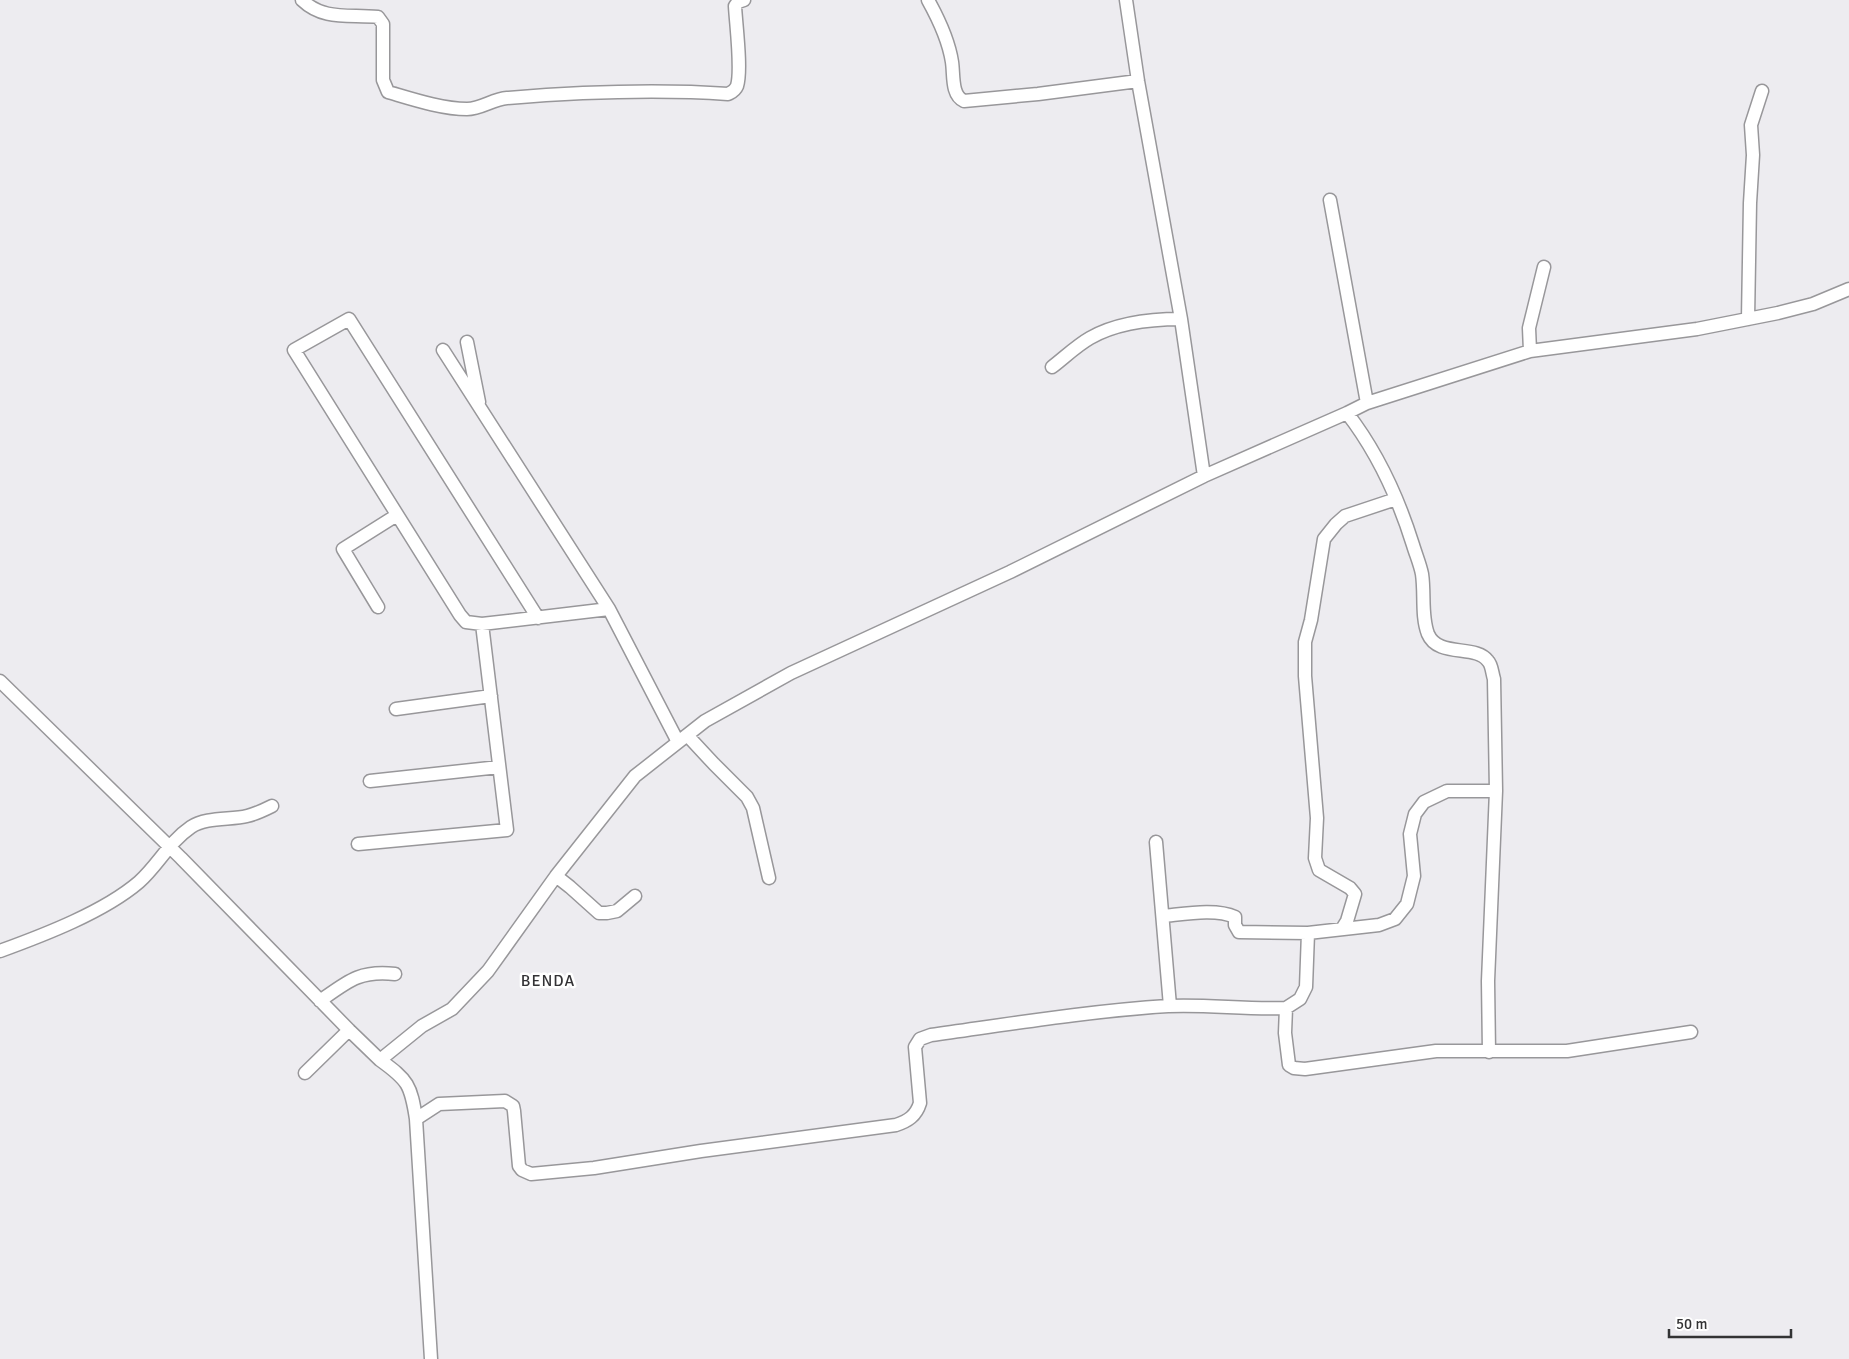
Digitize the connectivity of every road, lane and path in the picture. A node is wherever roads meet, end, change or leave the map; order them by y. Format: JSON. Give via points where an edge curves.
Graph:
{"nodes":[{"id":1,"x":302,"y":0,"type":"edge"},
{"id":2,"x":744,"y":0,"type":"edge"},
{"id":3,"x":928,"y":0,"type":"edge"},
{"id":4,"x":1126,"y":0,"type":"edge"},
{"id":5,"x":1138,"y":81,"type":"junction"},
{"id":6,"x":1762,"y":91,"type":"dead end"},
{"id":7,"x":1330,"y":200,"type":"dead end"},
{"id":8,"x":1544,"y":267,"type":"dead end"},
{"id":9,"x":1849,"y":289,"type":"edge"},
{"id":10,"x":1181,"y":319,"type":"junction"},
{"id":11,"x":1748,"y":319,"type":"junction"},
{"id":12,"x":467,"y":342,"type":"dead end"},
{"id":13,"x":443,"y":350,"type":"dead end"},
{"id":14,"x":1530,"y":351,"type":"junction"},
{"id":15,"x":1052,"y":367,"type":"dead end"},
{"id":16,"x":1367,"y":403,"type":"junction"},
{"id":17,"x":481,"y":409,"type":"junction"},
{"id":18,"x":1348,"y":413,"type":"junction"},
{"id":19,"x":1204,"y":476,"type":"junction"},
{"id":20,"x":1396,"y":499,"type":"junction"},
{"id":21,"x":397,"y":515,"type":"junction"},
{"id":22,"x":378,"y":606,"type":"dead end"},
{"id":23,"x":609,"y":609,"type":"junction"},
{"id":24,"x":538,"y":618,"type":"junction"},
{"id":25,"x":482,"y":624,"type":"junction"},
{"id":26,"x":0,"y":681,"type":"edge"},
{"id":27,"x":491,"y":696,"type":"junction"},
{"id":28,"x":396,"y":709,"type":"dead end"},
{"id":29,"x":683,"y":738,"type":"junction"},
{"id":30,"x":499,"y":766,"type":"junction"},
{"id":31,"x":370,"y":781,"type":"dead end"},
{"id":32,"x":1496,"y":791,"type":"junction"},
{"id":33,"x":272,"y":806,"type":"dead end"},
{"id":34,"x":1156,"y":842,"type":"dead end"},
{"id":35,"x":358,"y":844,"type":"dead end"},
{"id":36,"x":169,"y":846,"type":"junction"},
{"id":37,"x":556,"y":876,"type":"junction"},
{"id":38,"x":769,"y":878,"type":"dead end"},
{"id":39,"x":635,"y":896,"type":"dead end"},
{"id":40,"x":1162,"y":916,"type":"junction"},
{"id":41,"x":1342,"y":929,"type":"junction"},
{"id":42,"x":1308,"y":933,"type":"junction"},
{"id":43,"x":0,"y":951,"type":"edge"},
{"id":44,"x":395,"y":974,"type":"dead end"},
{"id":45,"x":320,"y":1001,"type":"junction"},
{"id":46,"x":1170,"y":1006,"type":"junction"},
{"id":47,"x":1286,"y":1008,"type":"junction"},
{"id":48,"x":349,"y":1030,"type":"junction"},
{"id":49,"x":1691,"y":1032,"type":"dead end"},
{"id":50,"x":1489,"y":1052,"type":"junction"},
{"id":51,"x":380,"y":1060,"type":"junction"},
{"id":52,"x":305,"y":1073,"type":"dead end"},
{"id":53,"x":416,"y":1119,"type":"junction"},
{"id":54,"x":431,"y":1359,"type":"edge"}],
"edges":[{"from":1,"to":2,"type":"street","via":[[312,10],[323,14],[378,17],[383,24],[383,80],[388,92],[468,109],[497,99],[592,93],[682,91],[728,94],[737,86],[738,74],[735,6]]},
{"from":3,"to":5,"type":"street","via":[[952,60],[956,92],[964,101]]},
{"from":4,"to":5,"type":"street"},
{"from":5,"to":10,"type":"street"},
{"from":6,"to":11,"type":"street","via":[[1751,125]]},
{"from":7,"to":16,"type":"street"},
{"from":8,"to":14,"type":"street","via":[[1529,328]]},
{"from":9,"to":11,"type":"street","via":[[1813,304]]},
{"from":10,"to":15,"type":"street","via":[[1158,319],[1113,328],[1090,338]]},
{"from":10,"to":19,"type":"street"},
{"from":11,"to":14,"type":"street"},
{"from":12,"to":17,"type":"street"},
{"from":13,"to":17,"type":"street"},
{"from":14,"to":16,"type":"street"},
{"from":16,"to":18,"type":"street"},
{"from":17,"to":23,"type":"street"},
{"from":18,"to":19,"type":"street"},
{"from":18,"to":20,"type":"street","via":[[1377,456]]},
{"from":19,"to":29,"type":"street","via":[[1010,572],[791,673],[705,721]]},
{"from":20,"to":32,"type":"street","via":[[1422,574],[1429,636],[1448,649],[1482,654],[1489,662],[1494,679]]},
{"from":20,"to":41,"type":"street","via":[[1345,516],[1324,539],[1305,642],[1317,818],[1315,858],[1319,870],[1355,894]]},
{"from":21,"to":22,"type":"street","via":[[343,549]]},
{"from":21,"to":24,"type":"street","via":[[294,350],[349,319]]},
{"from":21,"to":25,"type":"street","via":[[460,615],[466,622]]},
{"from":23,"to":24,"type":"street"},
{"from":23,"to":29,"type":"street"},
{"from":24,"to":25,"type":"street"},
{"from":25,"to":27,"type":"street"},
{"from":26,"to":36,"type":"street"},
{"from":27,"to":28,"type":"street"},
{"from":27,"to":30,"type":"street"},
{"from":29,"to":37,"type":"street","via":[[635,776]]},
{"from":29,"to":38,"type":"street","via":[[714,764],[753,808]]},
{"from":30,"to":31,"type":"street"},
{"from":30,"to":35,"type":"street","via":[[507,830]]},
{"from":32,"to":41,"type":"street","via":[[1447,791],[1424,802],[1415,814],[1410,834],[1414,876],[1407,904],[1395,919],[1379,925]]},
{"from":32,"to":50,"type":"street","via":[[1488,981]]},
{"from":33,"to":36,"type":"street","via":[[246,816],[193,826]]},
{"from":34,"to":40,"type":"street"},
{"from":36,"to":43,"type":"street","via":[[140,881],[109,902],[46,934]]},
{"from":36,"to":45,"type":"street"},
{"from":37,"to":39,"type":"street","via":[[599,912],[617,911]]},
{"from":37,"to":51,"type":"street","via":[[488,971],[452,1009],[422,1026]]},
{"from":40,"to":42,"type":"street","via":[[1226,913],[1235,917],[1239,932]]},
{"from":40,"to":46,"type":"street"},
{"from":41,"to":42,"type":"street"},
{"from":42,"to":47,"type":"street","via":[[1306,987],[1300,999]]},
{"from":44,"to":45,"type":"street","via":[[381,973],[351,979]]},
{"from":45,"to":48,"type":"street"},
{"from":46,"to":47,"type":"street"},
{"from":46,"to":53,"type":"street","via":[[1030,1021],[920,1039],[915,1046],[918,1112],[896,1125],[531,1174],[519,1166],[514,1111],[509,1103],[439,1104]]},
{"from":47,"to":50,"type":"street","via":[[1289,1065],[1294,1068],[1436,1051]]},
{"from":48,"to":51,"type":"street"},
{"from":48,"to":52,"type":"street"},
{"from":49,"to":50,"type":"street","via":[[1567,1051]]},
{"from":51,"to":53,"type":"street","via":[[400,1074],[412,1093]]},
{"from":53,"to":54,"type":"street"}]}
